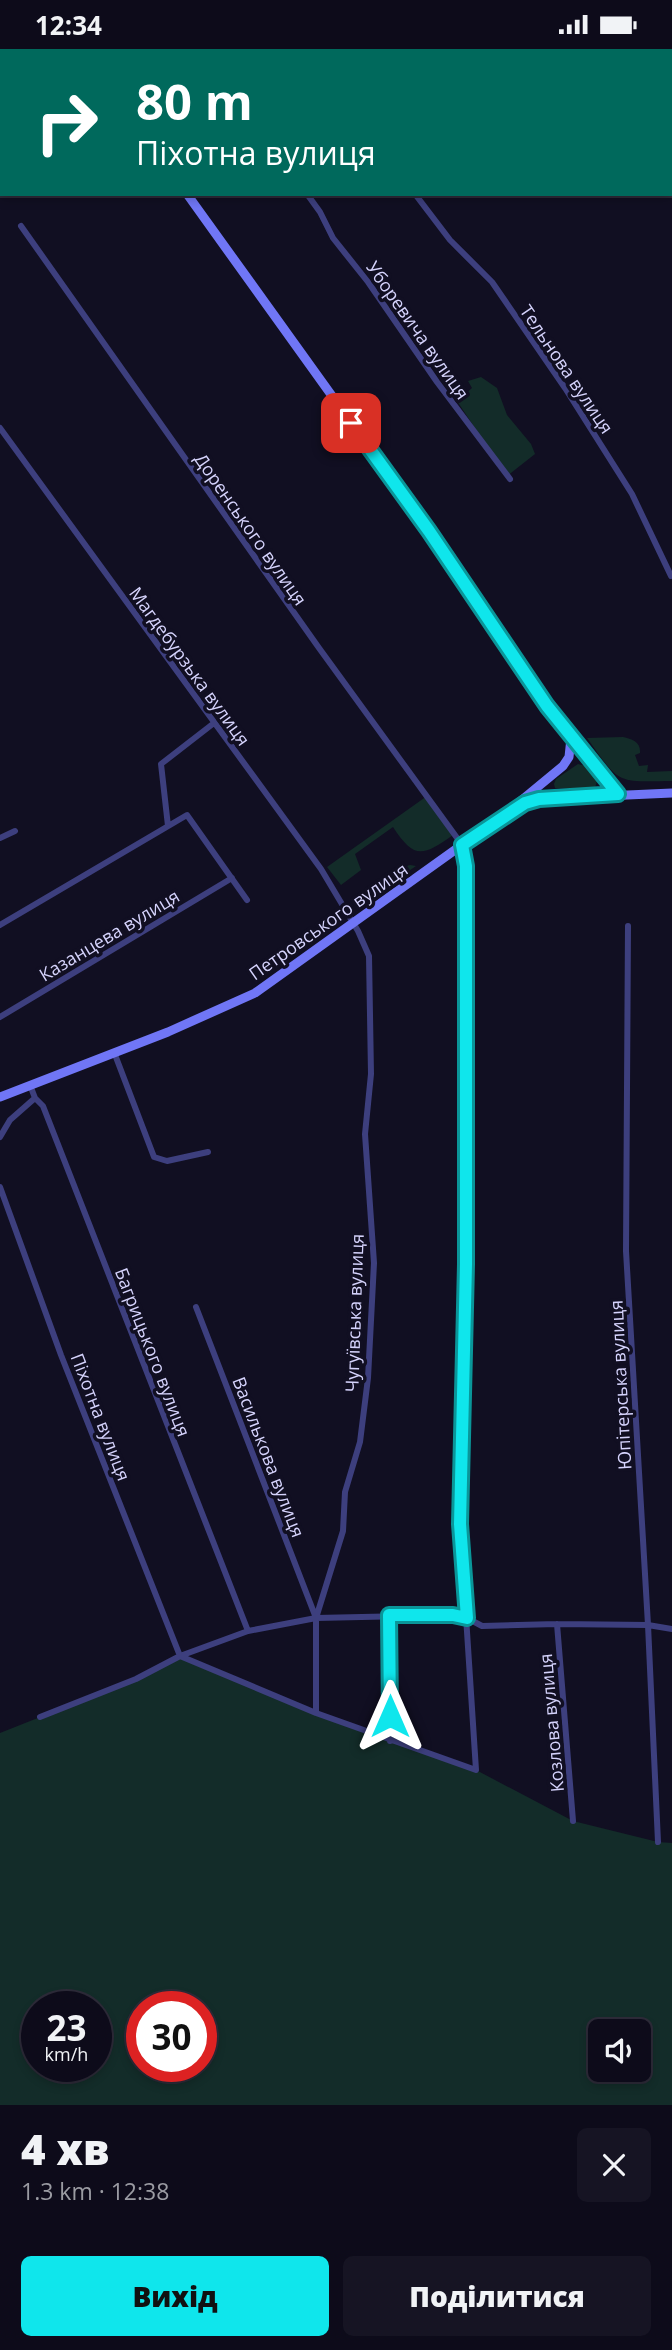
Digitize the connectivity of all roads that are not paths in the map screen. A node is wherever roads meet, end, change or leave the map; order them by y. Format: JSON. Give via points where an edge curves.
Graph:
{"nodes":[{"id":1,"x":188,"y":196,"type":"edge"},
{"id":2,"x":308,"y":196,"type":"edge"},
{"id":3,"x":417,"y":196,"type":"edge"},
{"id":4,"x":21,"y":226,"type":"dead end"},
{"id":5,"x":0,"y":428,"type":"edge"},
{"id":6,"x":510,"y":479,"type":"dead end"},
{"id":7,"x":671,"y":576,"type":"edge"},
{"id":8,"x":214,"y":723,"type":"junction"},
{"id":9,"x":571,"y":739,"type":"junction"},
{"id":10,"x":552,"y":776,"type":"junction"},
{"id":11,"x":672,"y":793,"type":"edge"},
{"id":12,"x":618,"y":794,"type":"junction"},
{"id":13,"x":554,"y":798,"type":"junction"},
{"id":14,"x":168,"y":826,"type":"junction"},
{"id":15,"x":487,"y":827,"type":"junction"},
{"id":16,"x":15,"y":831,"type":"dead end"},
{"id":17,"x":0,"y":838,"type":"edge"},
{"id":18,"x":462,"y":845,"type":"junction"},
{"id":19,"x":232,"y":878,"type":"junction"},
{"id":20,"x":247,"y":900,"type":"dead end"},
{"id":21,"x":353,"y":924,"type":"junction"},
{"id":22,"x":0,"y":925,"type":"edge"},
{"id":23,"x":628,"y":926,"type":"dead end"},
{"id":24,"x":0,"y":1017,"type":"edge"},
{"id":25,"x":114,"y":1052,"type":"junction"},
{"id":26,"x":30,"y":1085,"type":"junction"},
{"id":27,"x":0,"y":1097,"type":"edge"},
{"id":28,"x":35,"y":1098,"type":"junction"},
{"id":29,"x":0,"y":1137,"type":"edge"},
{"id":30,"x":208,"y":1151,"type":"dead end"},
{"id":31,"x":0,"y":1187,"type":"edge"},
{"id":32,"x":196,"y":1307,"type":"dead end"},
{"id":33,"x":389,"y":1615,"type":"junction"},
{"id":34,"x":316,"y":1618,"type":"junction"},
{"id":35,"x":467,"y":1618,"type":"junction"},
{"id":36,"x":557,"y":1624,"type":"junction"},
{"id":37,"x":648,"y":1625,"type":"junction"},
{"id":38,"x":672,"y":1629,"type":"edge"},
{"id":39,"x":248,"y":1631,"type":"junction"},
{"id":40,"x":180,"y":1656,"type":"junction"},
{"id":41,"x":316,"y":1713,"type":"junction"},
{"id":42,"x":40,"y":1717,"type":"dead end"},
{"id":43,"x":390,"y":1741,"type":"junction"},
{"id":44,"x":573,"y":1821,"type":"dead end"},
{"id":45,"x":658,"y":1842,"type":"dead end"}],
"edges":[{"from":1,"to":9,"type":"main road","via":[[429,531]]},
{"from":2,"to":6,"type":"street","name":"Уборевича вулиця","via":[[332,238],[369,282]]},
{"from":3,"to":7,"type":"street","name":"Тельнова вулиця","via":[[450,240],[492,282],[571,397],[632,494]]},
{"from":4,"to":18,"type":"street","name":"Доренського вулиця"},
{"from":5,"to":8,"type":"street","name":"Магдебурзька вулиця"},
{"from":8,"to":14,"type":"street","via":[[161,764]]},
{"from":8,"to":21,"type":"street","name":"Магдебурзька вулиця","via":[[320,869]]},
{"from":9,"to":10,"type":"main road","via":[[569,757]]},
{"from":9,"to":12,"type":"main road"},
{"from":10,"to":13,"type":"main road"},
{"from":10,"to":15,"type":"main road"},
{"from":11,"to":12,"type":"main road","name":"Петровського вулиця"},
{"from":12,"to":13,"type":"main road","name":"Петровського вулиця"},
{"from":13,"to":15,"type":"main road","name":"Петровського вулиця","via":[[525,803]]},
{"from":14,"to":19,"type":"street","via":[[187,815]]},
{"from":14,"to":22,"type":"street"},
{"from":15,"to":18,"type":"main road","name":"Петровського вулиця"},
{"from":16,"to":17,"type":"street"},
{"from":18,"to":21,"type":"main road","name":"Петровського вулиця"},
{"from":18,"to":35,"type":"street","via":[[466,866],[466,1264],[460,1524]]},
{"from":19,"to":20,"type":"street"},
{"from":19,"to":24,"type":"street","name":"Казанцева вулиця"},
{"from":21,"to":25,"type":"main road","name":"Петровського вулиця","via":[[255,993]]},
{"from":21,"to":34,"type":"street","name":"Чугуївська вулиця","via":[[369,956],[371,1074],[365,1134],[374,1263],[368,1378],[360,1442],[345,1492],[343,1531]]},
{"from":23,"to":37,"type":"street","name":"Юпітерська вулиця","via":[[626,1251]]},
{"from":25,"to":26,"type":"main road","name":"Петровського вулиця"},
{"from":25,"to":30,"type":"street","via":[[154,1157],[167,1161]]},
{"from":26,"to":27,"type":"main road","name":"Петровського вулиця"},
{"from":26,"to":28,"type":"street","name":"Багрицького вулиця"},
{"from":28,"to":29,"type":"street","via":[[10,1120]]},
{"from":28,"to":39,"type":"street","name":"Багрицького вулиця","via":[[43,1106]]},
{"from":31,"to":40,"type":"street","name":"Піхотна вулиця"},
{"from":32,"to":34,"type":"street","name":"Василькова вулиця"},
{"from":33,"to":34,"type":"street"},
{"from":33,"to":35,"type":"street"},
{"from":33,"to":43,"type":"street"},
{"from":34,"to":39,"type":"street"},
{"from":34,"to":41,"type":"street"},
{"from":35,"to":36,"type":"street","via":[[482,1626]]},
{"from":35,"to":43,"type":"street","via":[[476,1770]]},
{"from":36,"to":37,"type":"street"},
{"from":36,"to":44,"type":"street","name":"Козлова вулиця"},
{"from":37,"to":38,"type":"street"},
{"from":37,"to":45,"type":"street","name":"Юпітерська вулиця"},
{"from":39,"to":40,"type":"street"},
{"from":40,"to":41,"type":"street"},
{"from":40,"to":42,"type":"street","via":[[136,1679]]},
{"from":41,"to":43,"type":"street"}]}
